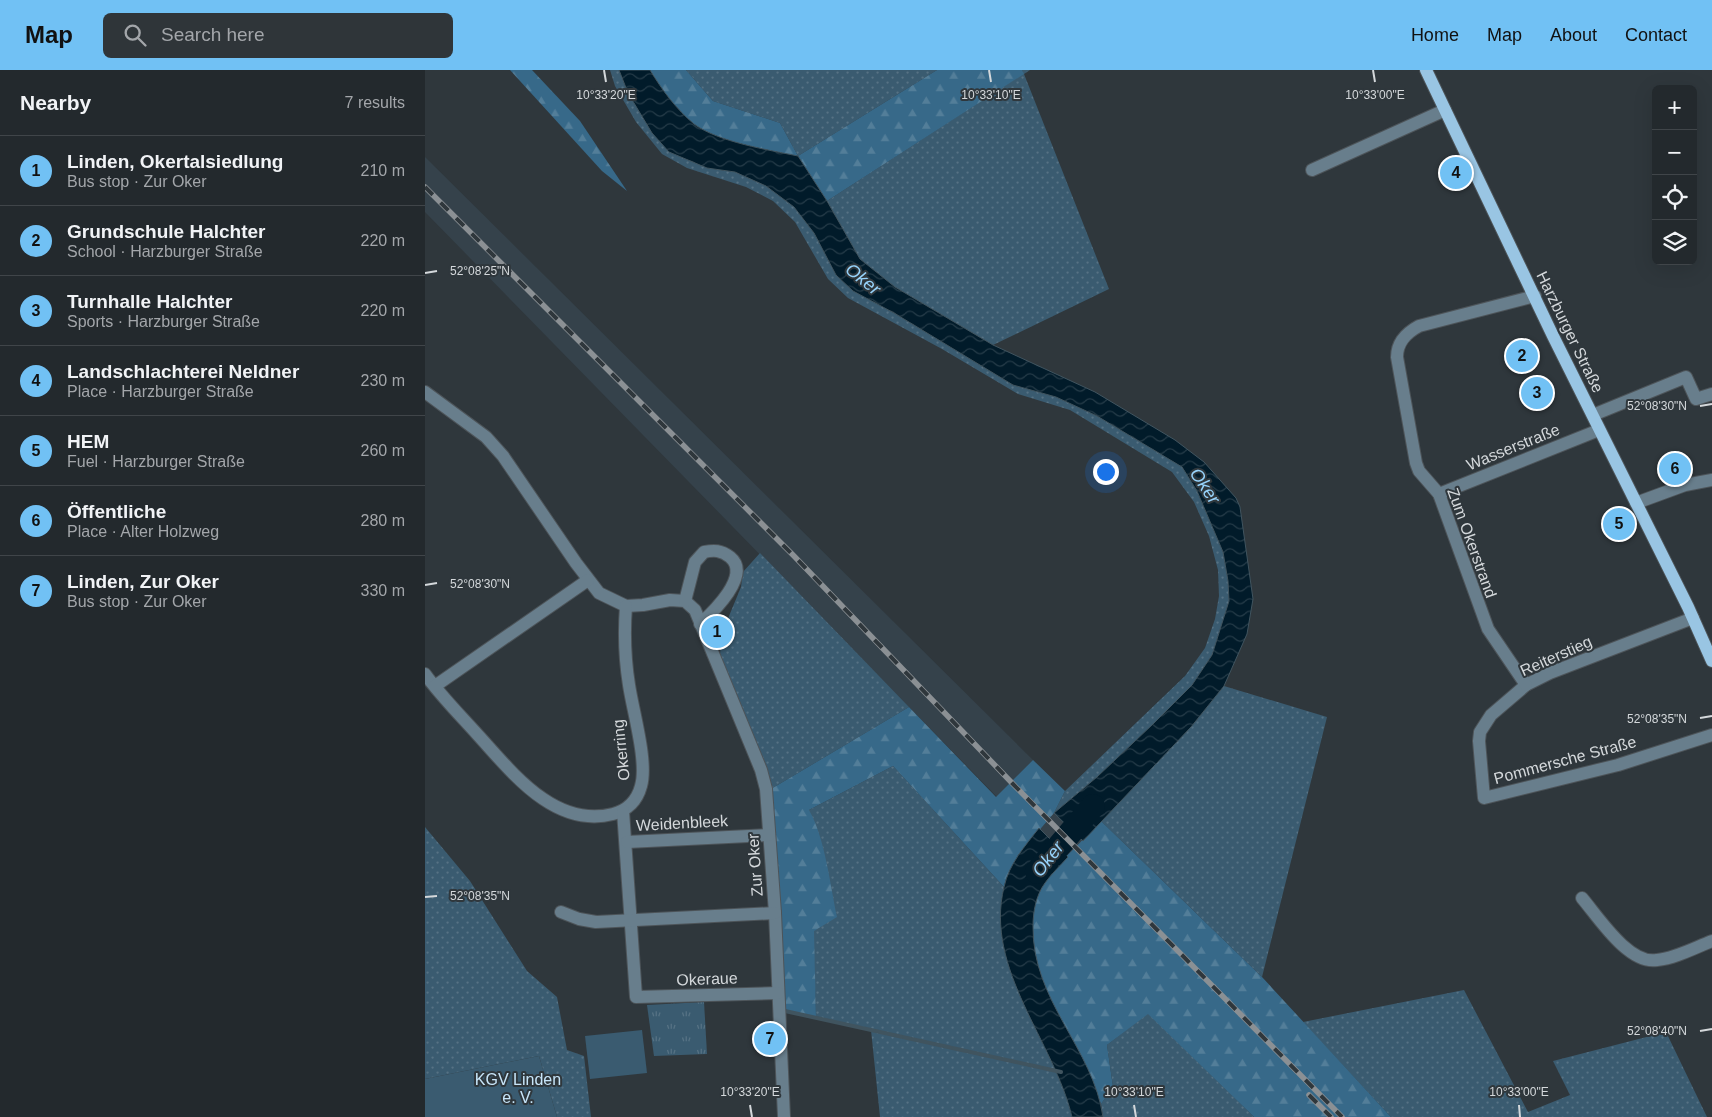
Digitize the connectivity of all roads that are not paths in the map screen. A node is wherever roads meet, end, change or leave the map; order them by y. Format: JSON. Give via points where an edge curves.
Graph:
{"nodes":[{"id":1,"x":1426,"y":70,"type":"edge"},
{"id":2,"x":1445,"y":110,"type":"junction"},
{"id":3,"x":1312,"y":170,"type":"dead end"},
{"id":4,"x":1535,"y":296,"type":"junction"},
{"id":5,"x":425,"y":392,"type":"edge"},
{"id":6,"x":1712,"y":394,"type":"edge"},
{"id":7,"x":1593,"y":415,"type":"junction"},
{"id":8,"x":1599,"y":430,"type":"junction"},
{"id":9,"x":1712,"y":480,"type":"edge"},
{"id":10,"x":1439,"y":494,"type":"junction"},
{"id":11,"x":1636,"y":503,"type":"junction"},
{"id":12,"x":588,"y":580,"type":"junction"},
{"id":13,"x":685,"y":601,"type":"junction"},
{"id":14,"x":626,"y":606,"type":"junction"},
{"id":15,"x":1693,"y":618,"type":"junction"},
{"id":16,"x":700,"y":624,"type":"junction"},
{"id":17,"x":1712,"y":662,"type":"edge"},
{"id":18,"x":425,"y":674,"type":"edge"},
{"id":19,"x":1526,"y":685,"type":"junction"},
{"id":20,"x":435,"y":686,"type":"junction"},
{"id":21,"x":1712,"y":735,"type":"edge"},
{"id":22,"x":1484,"y":798,"type":"joint"},
{"id":23,"x":623,"y":811,"type":"junction"},
{"id":24,"x":769,"y":835,"type":"junction"},
{"id":25,"x":627,"y":842,"type":"junction"},
{"id":26,"x":1582,"y":898,"type":"dead end"},
{"id":27,"x":561,"y":912,"type":"dead end"},
{"id":28,"x":775,"y":913,"type":"junction"},
{"id":29,"x":632,"y":920,"type":"junction"},
{"id":30,"x":1712,"y":941,"type":"edge"},
{"id":31,"x":778,"y":993,"type":"junction"},
{"id":32,"x":784,"y":1117,"type":"edge"}],
"edges":[{"from":1,"to":2,"type":"main road","name":"Harzburger Straße"},
{"from":2,"to":3,"type":"street"},
{"from":2,"to":4,"type":"main road","name":"Harzburger Straße"},
{"from":4,"to":7,"type":"main road","name":"Harzburger Straße"},
{"from":4,"to":10,"type":"street","name":"Zum Okerstrand","via":[[1419,326],[1399,344],[1397,357],[1415,463]]},
{"from":5,"to":12,"type":"street","via":[[487,436]]},
{"from":6,"to":7,"type":"street","via":[[1696,399],[1686,377]]},
{"from":7,"to":8,"type":"main road","name":"Harzburger Straße"},
{"from":8,"to":10,"type":"street","name":"Wasserstraße"},
{"from":8,"to":11,"type":"main road","name":"Harzburger Straße"},
{"from":9,"to":11,"type":"street","via":[[1685,485]]},
{"from":10,"to":19,"type":"street","name":"Zum Okerstrand","via":[[1488,629]]},
{"from":11,"to":15,"type":"main road","name":"Harzburger Straße"},
{"from":12,"to":14,"type":"street","via":[[599,593]]},
{"from":12,"to":20,"type":"street"},
{"from":13,"to":14,"type":"street"},
{"from":13,"to":16,"type":"street","name":"Zur Oker","via":[[695,610]]},
{"from":13,"to":16,"type":"street","via":[[695,562],[704,552],[723,552],[732,559],[735,583],[713,613]]},
{"from":14,"to":23,"type":"street","name":"Okerring","via":[[628,683],[643,776],[637,797]]},
{"from":15,"to":17,"type":"main road","name":"Harzburger Straße"},
{"from":15,"to":19,"type":"street","name":"Reiterstieg"},
{"from":16,"to":24,"type":"street","name":"Zur Oker","via":[[761,770],[766,790]]},
{"from":18,"to":20,"type":"street"},
{"from":19,"to":22,"type":"street","name":"Reiterstieg","via":[[1491,715],[1480,732]]},
{"from":20,"to":23,"type":"street","via":[[534,794],[578,813],[607,815]]},
{"from":21,"to":22,"type":"street","name":"Pommersche Straße","via":[[1618,765]]},
{"from":23,"to":25,"type":"street"},
{"from":24,"to":25,"type":"street","name":"Weidenbleek"},
{"from":24,"to":28,"type":"street","name":"Zur Oker"},
{"from":25,"to":29,"type":"street"},
{"from":26,"to":30,"type":"street","via":[[1631,952],[1645,960],[1667,958]]},
{"from":27,"to":29,"type":"street","via":[[596,922]]},
{"from":28,"to":29,"type":"street"},
{"from":28,"to":31,"type":"street","name":"Zur Oker"},
{"from":29,"to":31,"type":"street","name":"Okeraue","via":[[636,997]]},
{"from":31,"to":32,"type":"street","name":"Zur Oker"}]}
